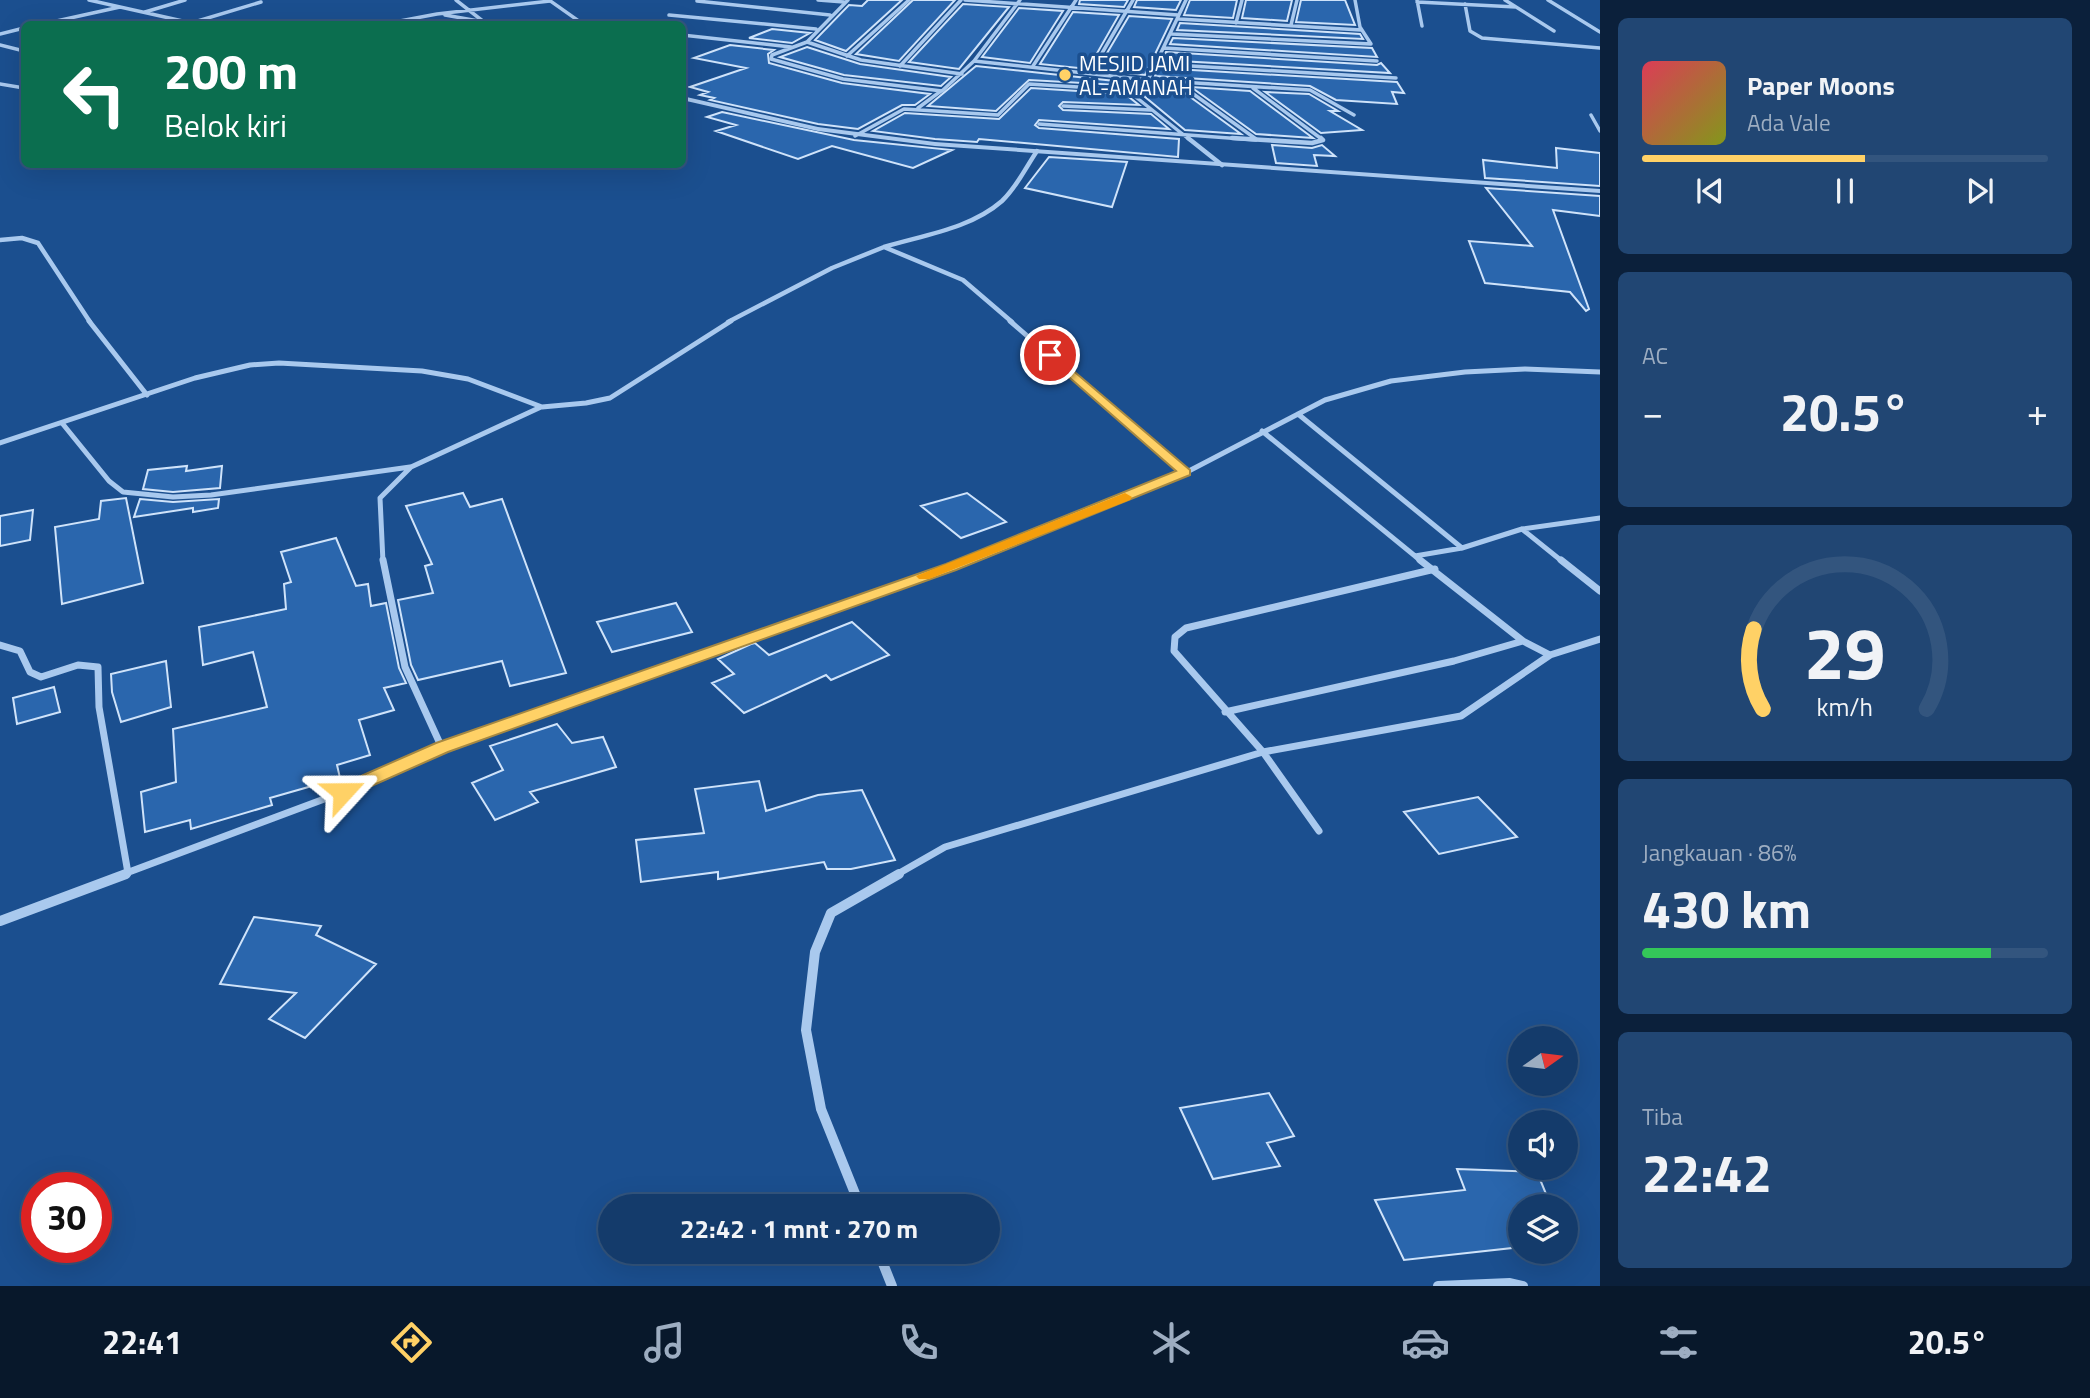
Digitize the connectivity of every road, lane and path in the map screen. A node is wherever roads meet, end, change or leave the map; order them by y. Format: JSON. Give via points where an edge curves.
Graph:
{"nodes":[{"id":1,"x":89,"y":0,"type":"edge"},
{"id":2,"x":116,"y":0,"type":"edge"},
{"id":3,"x":185,"y":0,"type":"edge"},
{"id":4,"x":456,"y":0,"type":"edge"},
{"id":5,"x":550,"y":0,"type":"edge"},
{"id":6,"x":818,"y":0,"type":"edge"},
{"id":7,"x":909,"y":0,"type":"edge"},
{"id":8,"x":963,"y":0,"type":"edge"},
{"id":9,"x":1076,"y":0,"type":"edge"},
{"id":10,"x":1133,"y":0,"type":"edge"},
{"id":11,"x":1186,"y":0,"type":"edge"},
{"id":12,"x":1242,"y":0,"type":"edge"},
{"id":13,"x":1297,"y":0,"type":"edge"},
{"id":14,"x":1354,"y":0,"type":"edge"},
{"id":15,"x":1505,"y":0,"type":"edge"},
{"id":16,"x":1548,"y":0,"type":"edge"},
{"id":17,"x":697,"y":1,"type":"edge"},
{"id":18,"x":847,"y":1,"type":"edge"},
{"id":19,"x":1417,"y":1,"type":"edge"},
{"id":20,"x":261,"y":2,"type":"dead end"},
{"id":21,"x":1019,"y":2,"type":"edge"},
{"id":22,"x":106,"y":3,"type":"junction"},
{"id":23,"x":1465,"y":4,"type":"junction"},
{"id":24,"x":124,"y":6,"type":"junction"},
{"id":25,"x":1516,"y":7,"type":"junction"},
{"id":26,"x":1072,"y":8,"type":"junction"},
{"id":27,"x":472,"y":10,"type":"junction"},
{"id":28,"x":145,"y":12,"type":"junction"},
{"id":29,"x":1128,"y":12,"type":"junction"},
{"id":30,"x":438,"y":14,"type":"junction"},
{"id":31,"x":669,"y":15,"type":"dead end"},
{"id":32,"x":830,"y":15,"type":"junction"},
{"id":33,"x":1178,"y":17,"type":"junction"},
{"id":34,"x":63,"y":21,"type":"edge"},
{"id":35,"x":182,"y":21,"type":"edge"},
{"id":36,"x":203,"y":21,"type":"edge"},
{"id":37,"x":400,"y":21,"type":"edge"},
{"id":38,"x":467,"y":21,"type":"edge"},
{"id":39,"x":483,"y":21,"type":"edge"},
{"id":40,"x":579,"y":21,"type":"edge"},
{"id":41,"x":1236,"y":23,"type":"junction"},
{"id":42,"x":1292,"y":25,"type":"junction"},
{"id":43,"x":1422,"y":26,"type":"dead end"},
{"id":44,"x":21,"y":29,"type":"edge"},
{"id":45,"x":816,"y":29,"type":"junction"},
{"id":46,"x":1361,"y":30,"type":"junction"},
{"id":47,"x":1554,"y":31,"type":"dead end"},
{"id":48,"x":1600,"y":32,"type":"edge"},
{"id":49,"x":0,"y":34,"type":"edge"},
{"id":50,"x":1172,"y":34,"type":"junction"},
{"id":51,"x":686,"y":35,"type":"edge"},
{"id":52,"x":807,"y":42,"type":"junction"},
{"id":53,"x":0,"y":45,"type":"edge"},
{"id":54,"x":795,"y":47,"type":"junction"},
{"id":55,"x":1164,"y":48,"type":"junction"},
{"id":56,"x":1600,"y":48,"type":"edge"},
{"id":57,"x":21,"y":50,"type":"edge"},
{"id":58,"x":847,"y":56,"type":"junction"},
{"id":59,"x":974,"y":61,"type":"junction"},
{"id":60,"x":1377,"y":61,"type":"dead end"},
{"id":61,"x":1157,"y":64,"type":"junction"},
{"id":62,"x":900,"y":66,"type":"junction"},
{"id":63,"x":1033,"y":66,"type":"junction"},
{"id":64,"x":1091,"y":72,"type":"junction"},
{"id":65,"x":962,"y":74,"type":"junction"},
{"id":66,"x":1118,"y":77,"type":"junction"},
{"id":67,"x":1396,"y":78,"type":"dead end"},
{"id":68,"x":1148,"y":80,"type":"junction"},
{"id":69,"x":1177,"y":83,"type":"junction"},
{"id":70,"x":0,"y":84,"type":"edge"},
{"id":71,"x":1252,"y":87,"type":"junction"},
{"id":72,"x":21,"y":88,"type":"edge"},
{"id":73,"x":1127,"y":90,"type":"junction"},
{"id":74,"x":942,"y":91,"type":"junction"},
{"id":75,"x":686,"y":99,"type":"edge"},
{"id":76,"x":1063,"y":106,"type":"dead end"},
{"id":77,"x":918,"y":108,"type":"junction"},
{"id":78,"x":1152,"y":110,"type":"junction"},
{"id":79,"x":1354,"y":115,"type":"dead end"},
{"id":80,"x":1591,"y":115,"type":"dead end"},
{"id":81,"x":1039,"y":124,"type":"dead end"},
{"id":82,"x":1600,"y":131,"type":"edge"},
{"id":83,"x":1182,"y":135,"type":"junction"},
{"id":84,"x":855,"y":136,"type":"junction"},
{"id":85,"x":1257,"y":140,"type":"junction"},
{"id":86,"x":1037,"y":151,"type":"junction"},
{"id":87,"x":1222,"y":165,"type":"junction"},
{"id":88,"x":1600,"y":191,"type":"edge"},
{"id":89,"x":0,"y":240,"type":"edge"},
{"id":90,"x":884,"y":247,"type":"junction"},
{"id":91,"x":1600,"y":372,"type":"edge"},
{"id":92,"x":147,"y":395,"type":"junction"},
{"id":93,"x":542,"y":407,"type":"junction"},
{"id":94,"x":1297,"y":414,"type":"junction"},
{"id":95,"x":62,"y":423,"type":"junction"},
{"id":96,"x":1262,"y":432,"type":"junction"},
{"id":97,"x":0,"y":443,"type":"edge"},
{"id":98,"x":411,"y":467,"type":"junction"},
{"id":99,"x":1185,"y":472,"type":"junction"},
{"id":100,"x":1600,"y":518,"type":"edge"},
{"id":101,"x":1522,"y":529,"type":"junction"},
{"id":102,"x":1462,"y":548,"type":"junction"},
{"id":103,"x":1415,"y":556,"type":"junction"},
{"id":104,"x":1435,"y":569,"type":"junction"},
{"id":105,"x":1600,"y":591,"type":"edge"},
{"id":106,"x":1600,"y":639,"type":"edge"},
{"id":107,"x":1523,"y":641,"type":"junction"},
{"id":108,"x":0,"y":645,"type":"edge"},
{"id":109,"x":1549,"y":654,"type":"junction"},
{"id":110,"x":1225,"y":712,"type":"junction"},
{"id":111,"x":442,"y":748,"type":"junction"},
{"id":112,"x":1263,"y":752,"type":"junction"},
{"id":113,"x":1319,"y":831,"type":"dead end"},
{"id":114,"x":128,"y":873,"type":"junction"},
{"id":115,"x":0,"y":921,"type":"edge"},
{"id":116,"x":855,"y":1194,"type":"edge"},
{"id":117,"x":883,"y":1264,"type":"edge"},
{"id":118,"x":892,"y":1286,"type":"edge"},
{"id":119,"x":1438,"y":1286,"type":"edge"},
{"id":120,"x":1523,"y":1286,"type":"edge"}],
"edges":[{"from":1,"to":22,"type":"street"},
{"from":2,"to":22,"type":"street"},
{"from":3,"to":28,"type":"street"},
{"from":4,"to":27,"type":"street"},
{"from":5,"to":27,"type":"street"},
{"from":5,"to":40,"type":"street"},
{"from":6,"to":18,"type":"street"},
{"from":7,"to":58,"type":"street"},
{"from":8,"to":21,"type":"street"},
{"from":8,"to":62,"type":"street"},
{"from":9,"to":26,"type":"street"},
{"from":10,"to":29,"type":"street"},
{"from":11,"to":33,"type":"street"},
{"from":12,"to":41,"type":"street"},
{"from":13,"to":42,"type":"street"},
{"from":14,"to":46,"type":"street"},
{"from":15,"to":25,"type":"street"},
{"from":16,"to":48,"type":"street"},
{"from":17,"to":32,"type":"street"},
{"from":18,"to":32,"type":"street"},
{"from":19,"to":23,"type":"street"},
{"from":19,"to":43,"type":"street"},
{"from":20,"to":36,"type":"street"},
{"from":21,"to":26,"type":"street"},
{"from":21,"to":59,"type":"street"},
{"from":22,"to":24,"type":"street"},
{"from":23,"to":25,"type":"street"},
{"from":23,"to":56,"type":"street","via":[[1469,31],[1482,38]]},
{"from":24,"to":28,"type":"street"},
{"from":24,"to":34,"type":"street"},
{"from":25,"to":47,"type":"street"},
{"from":26,"to":29,"type":"street"},
{"from":26,"to":63,"type":"street"},
{"from":27,"to":30,"type":"street"},
{"from":27,"to":39,"type":"street"},
{"from":28,"to":35,"type":"street"},
{"from":29,"to":33,"type":"street"},
{"from":29,"to":64,"type":"street"},
{"from":30,"to":37,"type":"street"},
{"from":30,"to":38,"type":"street"},
{"from":31,"to":45,"type":"street"},
{"from":32,"to":45,"type":"street"},
{"from":33,"to":41,"type":"street"},
{"from":33,"to":50,"type":"street"},
{"from":41,"to":42,"type":"street"},
{"from":42,"to":46,"type":"street"},
{"from":44,"to":49,"type":"street"},
{"from":45,"to":52,"type":"street"},
{"from":46,"to":50,"type":"street","via":[[1373,43]]},
{"from":50,"to":55,"type":"street"},
{"from":51,"to":54,"type":"street"},
{"from":52,"to":54,"type":"street"},
{"from":52,"to":58,"type":"street"},
{"from":53,"to":57,"type":"street"},
{"from":54,"to":74,"type":"street","via":[[770,57],[844,79]]},
{"from":55,"to":60,"type":"street"},
{"from":55,"to":61,"type":"street"},
{"from":58,"to":62,"type":"street"},
{"from":59,"to":63,"type":"street"},
{"from":59,"to":65,"type":"street"},
{"from":61,"to":67,"type":"street"},
{"from":61,"to":68,"type":"street"},
{"from":62,"to":65,"type":"street"},
{"from":63,"to":64,"type":"street"},
{"from":64,"to":66,"type":"street"},
{"from":65,"to":74,"type":"street"},
{"from":66,"to":68,"type":"street"},
{"from":66,"to":73,"type":"street"},
{"from":68,"to":69,"type":"street"},
{"from":69,"to":71,"type":"street"},
{"from":69,"to":85,"type":"street"},
{"from":70,"to":72,"type":"street"},
{"from":71,"to":79,"type":"street","via":[[1310,90]]},
{"from":71,"to":85,"type":"street","via":[[1323,140]]},
{"from":73,"to":77,"type":"street","via":[[1032,83],[998,115]]},
{"from":73,"to":78,"type":"street"},
{"from":74,"to":77,"type":"street"},
{"from":75,"to":84,"type":"street"},
{"from":76,"to":78,"type":"street"},
{"from":77,"to":84,"type":"street","via":[[899,110]]},
{"from":78,"to":83,"type":"street"},
{"from":80,"to":82,"type":"street"},
{"from":81,"to":83,"type":"street"},
{"from":83,"to":85,"type":"street"},
{"from":83,"to":87,"type":"street"},
{"from":84,"to":86,"type":"street"},
{"from":86,"to":87,"type":"street"},
{"from":86,"to":90,"type":"street","via":[[1010,192],[992,209]]},
{"from":87,"to":88,"type":"street"},
{"from":89,"to":92,"type":"street","via":[[22,238],[38,243],[86,317]]},
{"from":90,"to":93,"type":"street","via":[[832,268],[719,327],[610,398]]},
{"from":90,"to":99,"type":"street","via":[[964,280]]},
{"from":91,"to":94,"type":"street","via":[[1525,369],[1391,381],[1325,400]]},
{"from":92,"to":93,"type":"street","via":[[224,370],[279,363],[422,371],[468,379]]},
{"from":92,"to":95,"type":"street"},
{"from":93,"to":98,"type":"street"},
{"from":94,"to":96,"type":"street"},
{"from":94,"to":102,"type":"street"},
{"from":95,"to":97,"type":"street"},
{"from":95,"to":98,"type":"street","via":[[108,481],[123,492],[211,495]]},
{"from":96,"to":99,"type":"street"},
{"from":96,"to":103,"type":"street"},
{"from":98,"to":111,"type":"street","via":[[380,498],[383,567],[405,667]]},
{"from":99,"to":111,"type":"street","via":[[951,567]]},
{"from":100,"to":101,"type":"street"},
{"from":101,"to":102,"type":"street"},
{"from":101,"to":105,"type":"street"},
{"from":102,"to":103,"type":"street"},
{"from":103,"to":104,"type":"street"},
{"from":104,"to":107,"type":"street"},
{"from":104,"to":110,"type":"street","via":[[1186,628],[1175,637],[1174,650]]},
{"from":106,"to":109,"type":"street"},
{"from":107,"to":109,"type":"street"},
{"from":107,"to":110,"type":"street","via":[[1454,662]]},
{"from":108,"to":114,"type":"street","via":[[20,651],[30,672],[41,677],[80,665],[98,667],[99,707]]},
{"from":109,"to":112,"type":"street","via":[[1461,716]]},
{"from":110,"to":112,"type":"street"},
{"from":111,"to":114,"type":"street","via":[[343,792]]},
{"from":112,"to":113,"type":"street"},
{"from":112,"to":116,"type":"street","via":[[945,847],[831,913],[815,952],[806,1030],[821,1109]]},
{"from":114,"to":115,"type":"street"},
{"from":117,"to":118,"type":"street"},
{"from":119,"to":120,"type":"street"}]}
